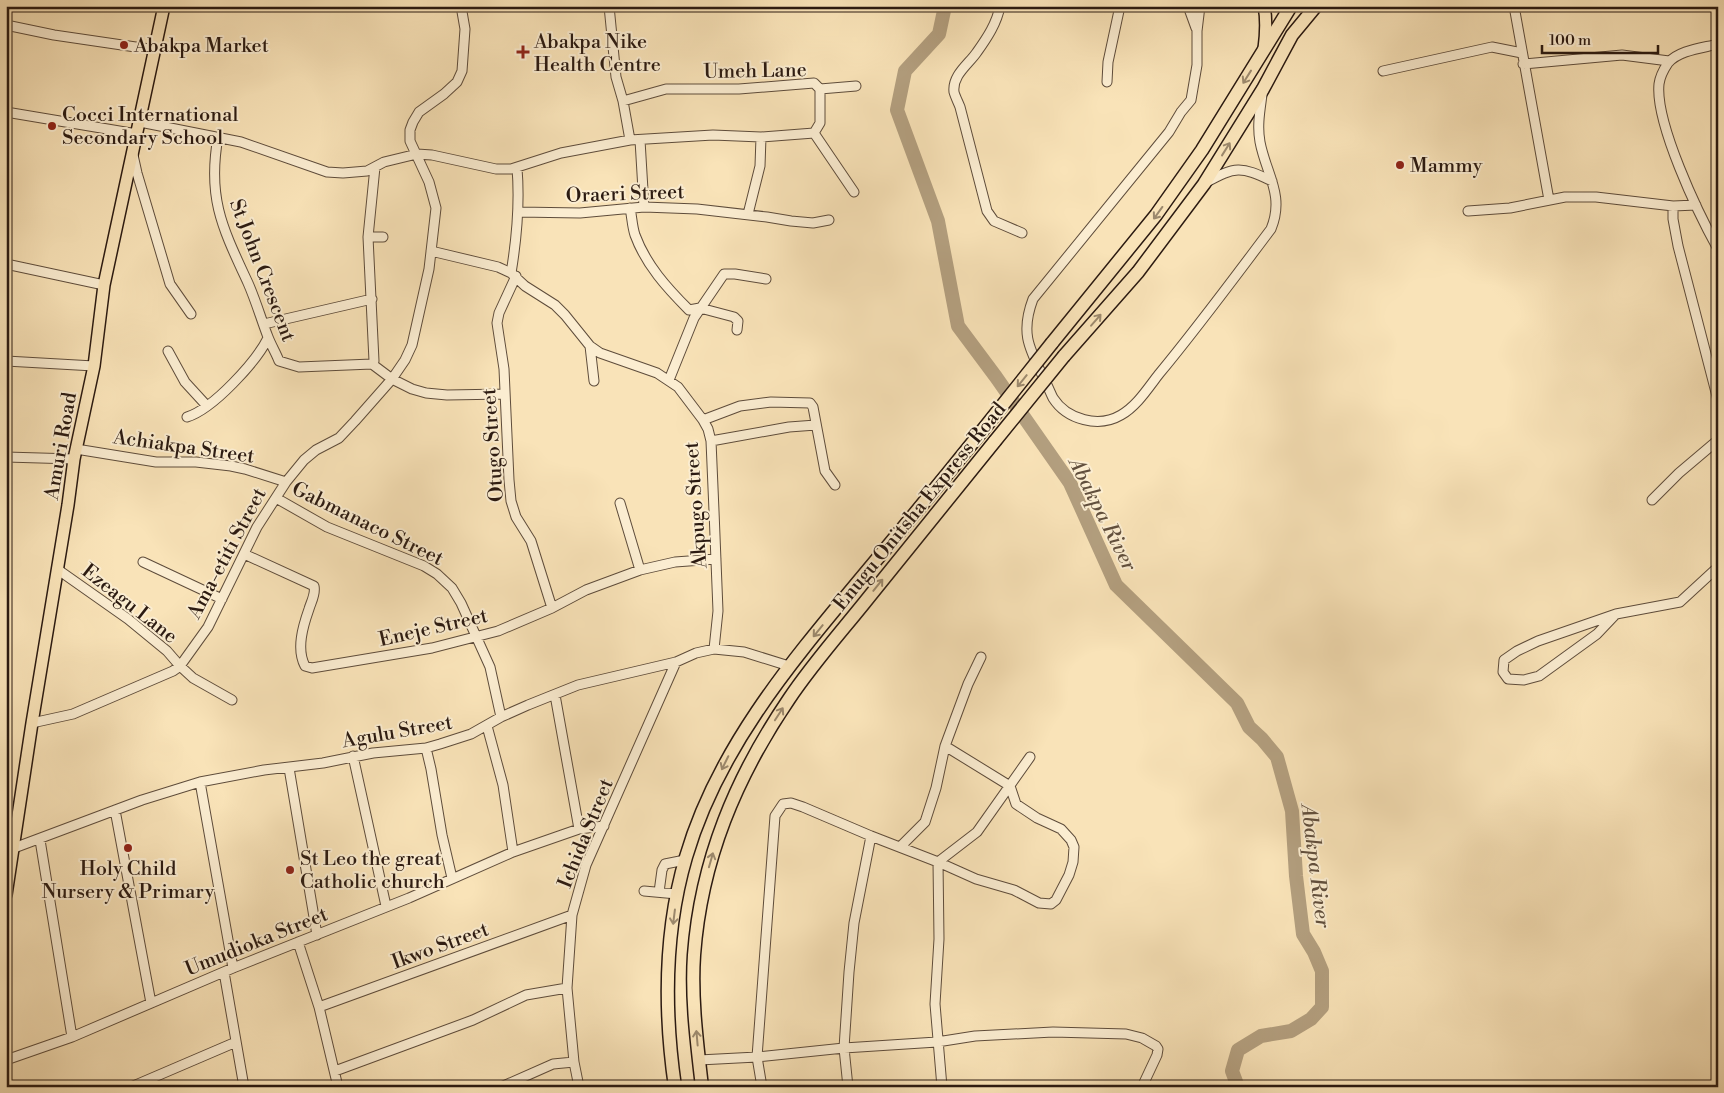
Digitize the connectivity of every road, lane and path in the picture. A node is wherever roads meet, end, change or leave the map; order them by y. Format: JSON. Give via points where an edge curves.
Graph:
{"nodes":[{"id":1,"x":164,"y":6,"type":"edge"},
{"id":2,"x":461,"y":6,"type":"edge"},
{"id":3,"x":609,"y":6,"type":"edge"},
{"id":4,"x":1000,"y":6,"type":"edge"},
{"id":5,"x":1120,"y":6,"type":"edge"},
{"id":6,"x":1188,"y":6,"type":"edge"},
{"id":7,"x":1200,"y":6,"type":"edge"},
{"id":8,"x":1264,"y":6,"type":"edge"},
{"id":9,"x":1291,"y":6,"type":"edge"},
{"id":10,"x":1316,"y":6,"type":"edge"},
{"id":11,"x":1514,"y":6,"type":"edge"},
{"id":12,"x":6,"y":25,"type":"edge"},
{"id":13,"x":1197,"y":31,"type":"junction"},
{"id":14,"x":1718,"y":44,"type":"edge"},
{"id":15,"x":156,"y":50,"type":"junction"},
{"id":16,"x":1263,"y":51,"type":"junction"},
{"id":17,"x":1522,"y":53,"type":"junction"},
{"id":18,"x":1670,"y":61,"type":"junction"},
{"id":19,"x":1523,"y":64,"type":"junction"},
{"id":20,"x":1383,"y":71,"type":"dead end"},
{"id":21,"x":1107,"y":82,"type":"dead end"},
{"id":22,"x":856,"y":86,"type":"dead end"},
{"id":23,"x":820,"y":89,"type":"junction"},
{"id":24,"x":1263,"y":89,"type":"junction"},
{"id":25,"x":623,"y":102,"type":"junction"},
{"id":26,"x":6,"y":112,"type":"edge"},
{"id":27,"x":138,"y":128,"type":"junction"},
{"id":28,"x":814,"y":133,"type":"junction"},
{"id":29,"x":218,"y":137,"type":"junction"},
{"id":30,"x":761,"y":137,"type":"junction"},
{"id":31,"x":630,"y":140,"type":"junction"},
{"id":32,"x":640,"y":140,"type":"junction"},
{"id":33,"x":133,"y":152,"type":"junction"},
{"id":34,"x":417,"y":154,"type":"junction"},
{"id":35,"x":375,"y":167,"type":"junction"},
{"id":36,"x":517,"y":168,"type":"junction"},
{"id":37,"x":1272,"y":181,"type":"junction"},
{"id":38,"x":1204,"y":184,"type":"junction"},
{"id":39,"x":854,"y":192,"type":"dead end"},
{"id":40,"x":1549,"y":200,"type":"junction"},
{"id":41,"x":1696,"y":205,"type":"junction"},
{"id":42,"x":1673,"y":206,"type":"junction"},
{"id":43,"x":644,"y":207,"type":"junction"},
{"id":44,"x":630,"y":208,"type":"junction"},
{"id":45,"x":1468,"y":211,"type":"dead end"},
{"id":46,"x":519,"y":212,"type":"junction"},
{"id":47,"x":748,"y":214,"type":"junction"},
{"id":48,"x":829,"y":220,"type":"dead end"},
{"id":49,"x":1022,"y":233,"type":"dead end"},
{"id":50,"x":368,"y":237,"type":"junction"},
{"id":51,"x":383,"y":237,"type":"dead end"},
{"id":52,"x":1718,"y":249,"type":"edge"},
{"id":53,"x":431,"y":251,"type":"junction"},
{"id":54,"x":6,"y":264,"type":"edge"},
{"id":55,"x":513,"y":275,"type":"junction"},
{"id":56,"x":766,"y":279,"type":"dead end"},
{"id":57,"x":104,"y":285,"type":"junction"},
{"id":58,"x":372,"y":299,"type":"junction"},
{"id":59,"x":697,"y":309,"type":"junction"},
{"id":60,"x":191,"y":314,"type":"dead end"},
{"id":61,"x":264,"y":324,"type":"junction"},
{"id":62,"x":737,"y":330,"type":"dead end"},
{"id":63,"x":268,"y":338,"type":"junction"},
{"id":64,"x":590,"y":346,"type":"junction"},
{"id":65,"x":168,"y":351,"type":"dead end"},
{"id":66,"x":6,"y":361,"type":"edge"},
{"id":67,"x":372,"y":364,"type":"junction"},
{"id":68,"x":94,"y":366,"type":"junction"},
{"id":69,"x":392,"y":379,"type":"junction"},
{"id":70,"x":669,"y":380,"type":"junction"},
{"id":71,"x":594,"y":381,"type":"dead end"},
{"id":72,"x":505,"y":394,"type":"junction"},
{"id":73,"x":1718,"y":400,"type":"edge"},
{"id":74,"x":207,"y":406,"type":"junction"},
{"id":75,"x":187,"y":416,"type":"dead end"},
{"id":76,"x":703,"y":420,"type":"junction"},
{"id":77,"x":816,"y":425,"type":"junction"},
{"id":78,"x":1718,"y":440,"type":"edge"},
{"id":79,"x":711,"y":441,"type":"junction"},
{"id":80,"x":75,"y":454,"type":"junction"},
{"id":81,"x":6,"y":457,"type":"edge"},
{"id":82,"x":286,"y":482,"type":"junction"},
{"id":83,"x":835,"y":485,"type":"dead end"},
{"id":84,"x":276,"y":498,"type":"junction"},
{"id":85,"x":1652,"y":500,"type":"dead end"},
{"id":86,"x":620,"y":503,"type":"dead end"},
{"id":87,"x":244,"y":554,"type":"junction"},
{"id":88,"x":716,"y":560,"type":"junction"},
{"id":89,"x":143,"y":562,"type":"dead end"},
{"id":90,"x":1718,"y":567,"type":"edge"},
{"id":91,"x":57,"y":569,"type":"junction"},
{"id":92,"x":640,"y":570,"type":"junction"},
{"id":93,"x":222,"y":599,"type":"junction"},
{"id":94,"x":552,"y":608,"type":"junction"},
{"id":95,"x":1616,"y":614,"type":"junction"},
{"id":96,"x":475,"y":637,"type":"junction"},
{"id":97,"x":714,"y":649,"type":"junction"},
{"id":98,"x":981,"y":657,"type":"dead end"},
{"id":99,"x":676,"y":662,"type":"junction"},
{"id":100,"x":180,"y":666,"type":"junction"},
{"id":101,"x":789,"y":666,"type":"junction"},
{"id":102,"x":555,"y":695,"type":"junction"},
{"id":103,"x":232,"y":700,"type":"dead end"},
{"id":104,"x":501,"y":717,"type":"junction"},
{"id":105,"x":32,"y":723,"type":"junction"},
{"id":106,"x":487,"y":726,"type":"junction"},
{"id":107,"x":946,"y":746,"type":"junction"},
{"id":108,"x":426,"y":748,"type":"junction"},
{"id":109,"x":353,"y":756,"type":"junction"},
{"id":110,"x":1030,"y":757,"type":"dead end"},
{"id":111,"x":289,"y":768,"type":"junction"},
{"id":112,"x":200,"y":782,"type":"junction"},
{"id":113,"x":1010,"y":786,"type":"junction"},
{"id":114,"x":115,"y":810,"type":"junction"},
{"id":115,"x":604,"y":826,"type":"junction"},
{"id":116,"x":579,"y":829,"type":"junction"},
{"id":117,"x":871,"y":836,"type":"junction"},
{"id":118,"x":40,"y":840,"type":"junction"},
{"id":119,"x":900,"y":847,"type":"junction"},
{"id":120,"x":10,"y":849,"type":"edge"},
{"id":121,"x":513,"y":852,"type":"junction"},
{"id":122,"x":685,"y":860,"type":"junction"},
{"id":123,"x":938,"y":862,"type":"junction"},
{"id":124,"x":452,"y":878,"type":"junction"},
{"id":125,"x":644,"y":891,"type":"dead end"},
{"id":126,"x":659,"y":892,"type":"junction"},
{"id":127,"x":677,"y":894,"type":"junction"},
{"id":128,"x":6,"y":895,"type":"edge"},
{"id":129,"x":386,"y":906,"type":"junction"},
{"id":130,"x":572,"y":916,"type":"junction"},
{"id":131,"x":317,"y":936,"type":"junction"},
{"id":132,"x":298,"y":942,"type":"junction"},
{"id":133,"x":229,"y":970,"type":"junction"},
{"id":134,"x":567,"y":988,"type":"junction"},
{"id":135,"x":151,"y":1003,"type":"junction"},
{"id":136,"x":319,"y":1007,"type":"junction"},
{"id":137,"x":72,"y":1037,"type":"junction"},
{"id":138,"x":236,"y":1042,"type":"junction"},
{"id":139,"x":937,"y":1042,"type":"junction"},
{"id":140,"x":844,"y":1048,"type":"junction"},
{"id":141,"x":756,"y":1057,"type":"junction"},
{"id":142,"x":6,"y":1060,"type":"edge"},
{"id":143,"x":699,"y":1060,"type":"junction"},
{"id":144,"x":574,"y":1062,"type":"junction"},
{"id":145,"x":335,"y":1071,"type":"junction"},
{"id":146,"x":131,"y":1087,"type":"edge"},
{"id":147,"x":244,"y":1087,"type":"edge"},
{"id":148,"x":338,"y":1087,"type":"edge"},
{"id":149,"x":502,"y":1087,"type":"edge"},
{"id":150,"x":579,"y":1087,"type":"edge"},
{"id":151,"x":675,"y":1087,"type":"edge"},
{"id":152,"x":702,"y":1087,"type":"edge"},
{"id":153,"x":762,"y":1087,"type":"edge"},
{"id":154,"x":848,"y":1087,"type":"edge"},
{"id":155,"x":942,"y":1087,"type":"edge"},
{"id":156,"x":1142,"y":1087,"type":"edge"}],
"edges":[{"from":1,"to":15,"type":"main road","name":"Amuri Road"},
{"from":2,"to":34,"type":"street","name":"Ama-etiti Street","via":[[465,29],[462,70],[457,82],[419,112],[412,122],[410,142]]},
{"from":3,"to":25,"type":"street","via":[[616,77]]},
{"from":4,"to":49,"type":"street","via":[[994,25],[956,80],[954,92],[987,210],[994,222]]},
{"from":5,"to":21,"type":"street"},
{"from":6,"to":13,"type":"street"},
{"from":7,"to":13,"type":"street"},
{"from":8,"to":16,"type":"main road","via":[[1267,30]]},
{"from":9,"to":16,"type":"highway","name":"Enugu Onitsha Express Road"},
{"from":10,"to":24,"type":"highway","name":"Enugu Onitsha Express Road","via":[[1292,35]]},
{"from":11,"to":17,"type":"street"},
{"from":12,"to":15,"type":"street"},
{"from":13,"to":37,"type":"street","via":[[1197,65],[1191,100],[1169,132],[1033,299],[1027,314],[1026,331],[1031,350],[1054,400],[1067,412],[1084,420],[1103,422],[1120,416],[1133,406],[1271,229],[1277,206]]},
{"from":14,"to":18,"type":"street","via":[[1681,54]]},
{"from":15,"to":27,"type":"main road","name":"Amuri Road"},
{"from":16,"to":101,"type":"highway","name":"Enugu Onitsha Express Road","one_way":true,"bridge":true,"via":[[1202,150],[1156,215],[931,496]]},
{"from":17,"to":19,"type":"street"},
{"from":17,"to":20,"type":"street","via":[[1492,47]]},
{"from":18,"to":19,"type":"street","via":[[1622,55]]},
{"from":18,"to":41,"type":"street","via":[[1662,72],[1660,101],[1676,158]]},
{"from":19,"to":40,"type":"street"},
{"from":22,"to":23,"type":"street"},
{"from":23,"to":25,"type":"street","name":"Umeh Lane","via":[[814,83],[666,90]]},
{"from":23,"to":28,"type":"street","name":"Umeh Lane","via":[[820,123]]},
{"from":24,"to":37,"type":"street","via":[[1258,132]]},
{"from":38,"to":24,"type":"highway","name":"Enugu Onitsha Express Road","one_way":true},
{"from":25,"to":31,"type":"street"},
{"from":26,"to":27,"type":"street"},
{"from":27,"to":29,"type":"street"},
{"from":27,"to":33,"type":"main road","name":"Amuri Road"},
{"from":28,"to":30,"type":"street"},
{"from":28,"to":39,"type":"street"},
{"from":29,"to":35,"type":"street","via":[[327,172],[367,171]]},
{"from":29,"to":61,"type":"street","name":"St John Crescent","via":[[214,173],[217,204],[234,255]]},
{"from":30,"to":32,"type":"street","via":[[713,135]]},
{"from":30,"to":47,"type":"street","via":[[760,166]]},
{"from":31,"to":32,"type":"street"},
{"from":31,"to":36,"type":"street","via":[[561,153]]},
{"from":32,"to":43,"type":"street"},
{"from":33,"to":57,"type":"main road","name":"Amuri Road"},
{"from":33,"to":60,"type":"street","via":[[170,284]]},
{"from":34,"to":35,"type":"street"},
{"from":34,"to":36,"type":"street","via":[[496,169]]},
{"from":34,"to":53,"type":"street","name":"Ama-etiti Street","via":[[436,208]]},
{"from":35,"to":50,"type":"street"},
{"from":36,"to":46,"type":"street","name":"Otugo Street"},
{"from":37,"to":38,"type":"street","via":[[1251,171],[1230,170]]},
{"from":143,"to":38,"type":"highway","name":"Enugu Onitsha Express Road","one_way":true,"bridge":true,"via":[[693,970],[702,897],[730,802],[765,735],[790,697],[1064,356],[1138,272]]},
{"from":40,"to":42,"type":"street","via":[[1596,197]]},
{"from":40,"to":45,"type":"street","via":[[1510,208]]},
{"from":41,"to":42,"type":"street"},
{"from":41,"to":52,"type":"street"},
{"from":42,"to":73,"type":"street","via":[[1678,246]]},
{"from":43,"to":44,"type":"street","name":"Oraeri Street"},
{"from":43,"to":47,"type":"street","name":"Oraeri Street"},
{"from":44,"to":46,"type":"street","name":"Oraeri Street","via":[[580,213]]},
{"from":44,"to":59,"type":"street","via":[[635,233],[657,275],[689,310]]},
{"from":46,"to":55,"type":"street","name":"Otugo Street"},
{"from":47,"to":48,"type":"street","name":"Oraeri Street","via":[[813,223]]},
{"from":50,"to":51,"type":"street"},
{"from":50,"to":58,"type":"street"},
{"from":53,"to":55,"type":"street","name":"Akpugo Street","via":[[498,267]]},
{"from":53,"to":69,"type":"street","name":"Ama-etiti Street","via":[[412,345]]},
{"from":54,"to":57,"type":"street"},
{"from":55,"to":64,"type":"street","name":"Akpugo Street","via":[[555,305]]},
{"from":55,"to":72,"type":"street","name":"Otugo Street","via":[[497,323]]},
{"from":56,"to":59,"type":"street","via":[[724,274]]},
{"from":57,"to":68,"type":"main road","name":"Amuri Road"},
{"from":58,"to":61,"type":"street"},
{"from":58,"to":67,"type":"street"},
{"from":59,"to":62,"type":"street","via":[[734,317],[738,321]]},
{"from":59,"to":70,"type":"street"},
{"from":61,"to":63,"type":"street","name":"St John Crescent"},
{"from":63,"to":67,"type":"street","name":"St John Crescent","via":[[279,361],[287,364],[299,367]]},
{"from":63,"to":74,"type":"street","via":[[242,373]]},
{"from":64,"to":70,"type":"street","name":"Akpugo Street"},
{"from":64,"to":71,"type":"street"},
{"from":65,"to":74,"type":"street","via":[[185,382]]},
{"from":66,"to":68,"type":"street"},
{"from":67,"to":69,"type":"street"},
{"from":68,"to":80,"type":"main road","name":"Amuri Road"},
{"from":69,"to":72,"type":"street","via":[[426,393]]},
{"from":69,"to":82,"type":"street","name":"Ama-etiti Street","via":[[339,438],[316,450]]},
{"from":70,"to":76,"type":"street","name":"Akpugo Street"},
{"from":72,"to":94,"type":"street","name":"Otugo Street","via":[[512,501],[516,517],[531,540]]},
{"from":74,"to":75,"type":"street"},
{"from":76,"to":77,"type":"street","via":[[740,406],[771,402],[810,403]]},
{"from":76,"to":79,"type":"street","name":"Akpugo Street"},
{"from":77,"to":79,"type":"street"},
{"from":77,"to":83,"type":"street","via":[[825,471]]},
{"from":78,"to":85,"type":"street","via":[[1679,472]]},
{"from":79,"to":88,"type":"street","name":"Akpugo Street"},
{"from":80,"to":81,"type":"street","name":"Achiakpa Street"},
{"from":80,"to":82,"type":"street","name":"Achiakpa Street","via":[[232,466]]},
{"from":80,"to":91,"type":"main road","name":"Amuri Road"},
{"from":82,"to":84,"type":"street","name":"Ama-etiti Street"},
{"from":84,"to":87,"type":"street","name":"Ama-etiti Street"},
{"from":84,"to":96,"type":"street","name":"Gabmanaco Street","via":[[326,527],[437,574],[452,588]]},
{"from":86,"to":92,"type":"street"},
{"from":87,"to":93,"type":"street","name":"Ama-etiti Street"},
{"from":87,"to":96,"type":"street","name":"Eneje Street","via":[[314,586],[314,596],[302,627],[301,658],[305,666],[312,668],[375,658]]},
{"from":88,"to":92,"type":"street","name":"Eneje Street","via":[[675,562]]},
{"from":88,"to":97,"type":"street","name":"Akpugo Street","via":[[718,611]]},
{"from":89,"to":93,"type":"street"},
{"from":90,"to":95,"type":"street","via":[[1680,602]]},
{"from":91,"to":100,"type":"street","name":"Ezeagu Lane","via":[[128,619]]},
{"from":91,"to":105,"type":"main road","name":"Amuri Road"},
{"from":92,"to":94,"type":"street","name":"Eneje Street","via":[[586,590]]},
{"from":93,"to":100,"type":"street","name":"Ama-etiti Street","via":[[208,627]]},
{"from":94,"to":96,"type":"street","name":"Eneje Street"},
{"from":95,"to":95,"type":"street","via":[[1597,634],[1539,676],[1524,680],[1508,679],[1503,672],[1504,660],[1517,651]]},
{"from":96,"to":104,"type":"street","name":"Gabmanaco Street","via":[[490,667]]},
{"from":97,"to":99,"type":"street","name":"Agulu Street","via":[[696,652]]},
{"from":97,"to":101,"type":"street","name":"Agulu Street","via":[[744,652]]},
{"from":98,"to":107,"type":"street"},
{"from":99,"to":102,"type":"street","name":"Agulu Street","via":[[578,685]]},
{"from":99,"to":115,"type":"street","name":"Ichida Street"},
{"from":100,"to":103,"type":"street","name":"Ezeagu Lane","via":[[193,678]]},
{"from":100,"to":105,"type":"street","name":"Ama-etiti Street","via":[[72,714]]},
{"from":101,"to":122,"type":"highway","name":"Enugu Onitsha Express Road","one_way":true,"via":[[727,758],[703,809]]},
{"from":102,"to":104,"type":"street","name":"Agulu Street"},
{"from":102,"to":116,"type":"street"},
{"from":104,"to":106,"type":"street","name":"Agulu Street"},
{"from":105,"to":120,"type":"main road","name":"Amuri Road"},
{"from":106,"to":108,"type":"street","name":"Agulu Street"},
{"from":106,"to":121,"type":"street","via":[[503,785]]},
{"from":107,"to":113,"type":"street"},
{"from":107,"to":119,"type":"street","via":[[925,822]]},
{"from":108,"to":109,"type":"street","name":"Agulu Street"},
{"from":108,"to":124,"type":"street"},
{"from":109,"to":111,"type":"street","name":"Agulu Street"},
{"from":109,"to":129,"type":"street"},
{"from":110,"to":113,"type":"street"},
{"from":111,"to":112,"type":"street","name":"Agulu Street"},
{"from":111,"to":131,"type":"street"},
{"from":112,"to":114,"type":"street","name":"Agulu Street"},
{"from":112,"to":133,"type":"street"},
{"from":113,"to":123,"type":"street","via":[[977,832]]},
{"from":113,"to":123,"type":"street","via":[[1016,804],[1061,828],[1074,847],[1069,875],[1056,900],[1051,904],[1040,904],[1014,890],[976,879]]},
{"from":114,"to":118,"type":"street","name":"Agulu Street"},
{"from":114,"to":135,"type":"street"},
{"from":115,"to":116,"type":"street","name":"Umudioka Street"},
{"from":115,"to":130,"type":"street","name":"Ichida Street","via":[[586,865]]},
{"from":116,"to":121,"type":"street","name":"Umudioka Street"},
{"from":117,"to":119,"type":"street"},
{"from":117,"to":140,"type":"street","via":[[854,923]]},
{"from":117,"to":141,"type":"street","via":[[791,803],[783,804],[774,816]]},
{"from":118,"to":120,"type":"street","name":"Agulu Street"},
{"from":118,"to":137,"type":"street"},
{"from":119,"to":123,"type":"street"},
{"from":120,"to":128,"type":"main road","name":"Amuri Road"},
{"from":121,"to":124,"type":"street","name":"Umudioka Street"},
{"from":122,"to":126,"type":"street","via":[[665,864]]},
{"from":122,"to":127,"type":"highway","name":"Enugu Onitsha Express Road"},
{"from":123,"to":139,"type":"street"},
{"from":124,"to":129,"type":"street","name":"Umudioka Street"},
{"from":125,"to":126,"type":"street"},
{"from":126,"to":127,"type":"street"},
{"from":127,"to":151,"type":"highway","name":"Enugu Onitsha Express Road","one_way":true,"via":[[668,957],[668,1007]]},
{"from":129,"to":131,"type":"street","name":"Umudioka Street"},
{"from":130,"to":134,"type":"street","name":"Ichida Street"},
{"from":130,"to":136,"type":"street","name":"Ikwo Street"},
{"from":131,"to":132,"type":"street","name":"Umudioka Street"},
{"from":132,"to":133,"type":"street","name":"Umudioka Street"},
{"from":132,"to":136,"type":"street"},
{"from":133,"to":135,"type":"street","name":"Umudioka Street"},
{"from":133,"to":138,"type":"street"},
{"from":134,"to":144,"type":"street","name":"Ichida Street"},
{"from":134,"to":145,"type":"street","via":[[526,995],[473,1020]]},
{"from":135,"to":137,"type":"street","name":"Umudioka Street"},
{"from":136,"to":145,"type":"street"},
{"from":137,"to":142,"type":"street","name":"Umudioka Street"},
{"from":138,"to":146,"type":"street"},
{"from":138,"to":147,"type":"street"},
{"from":139,"to":140,"type":"street"},
{"from":139,"to":155,"type":"street"},
{"from":139,"to":156,"type":"street","via":[[975,1036],[1053,1032],[1126,1034],[1142,1038],[1158,1049]]},
{"from":140,"to":141,"type":"street"},
{"from":140,"to":154,"type":"street"},
{"from":141,"to":143,"type":"street"},
{"from":141,"to":153,"type":"street"},
{"from":143,"to":152,"type":"highway","name":"Enugu Onitsha Express Road"},
{"from":144,"to":149,"type":"street","via":[[553,1064]]},
{"from":144,"to":150,"type":"street","name":"Ichida Street"},
{"from":145,"to":148,"type":"street"}]}
